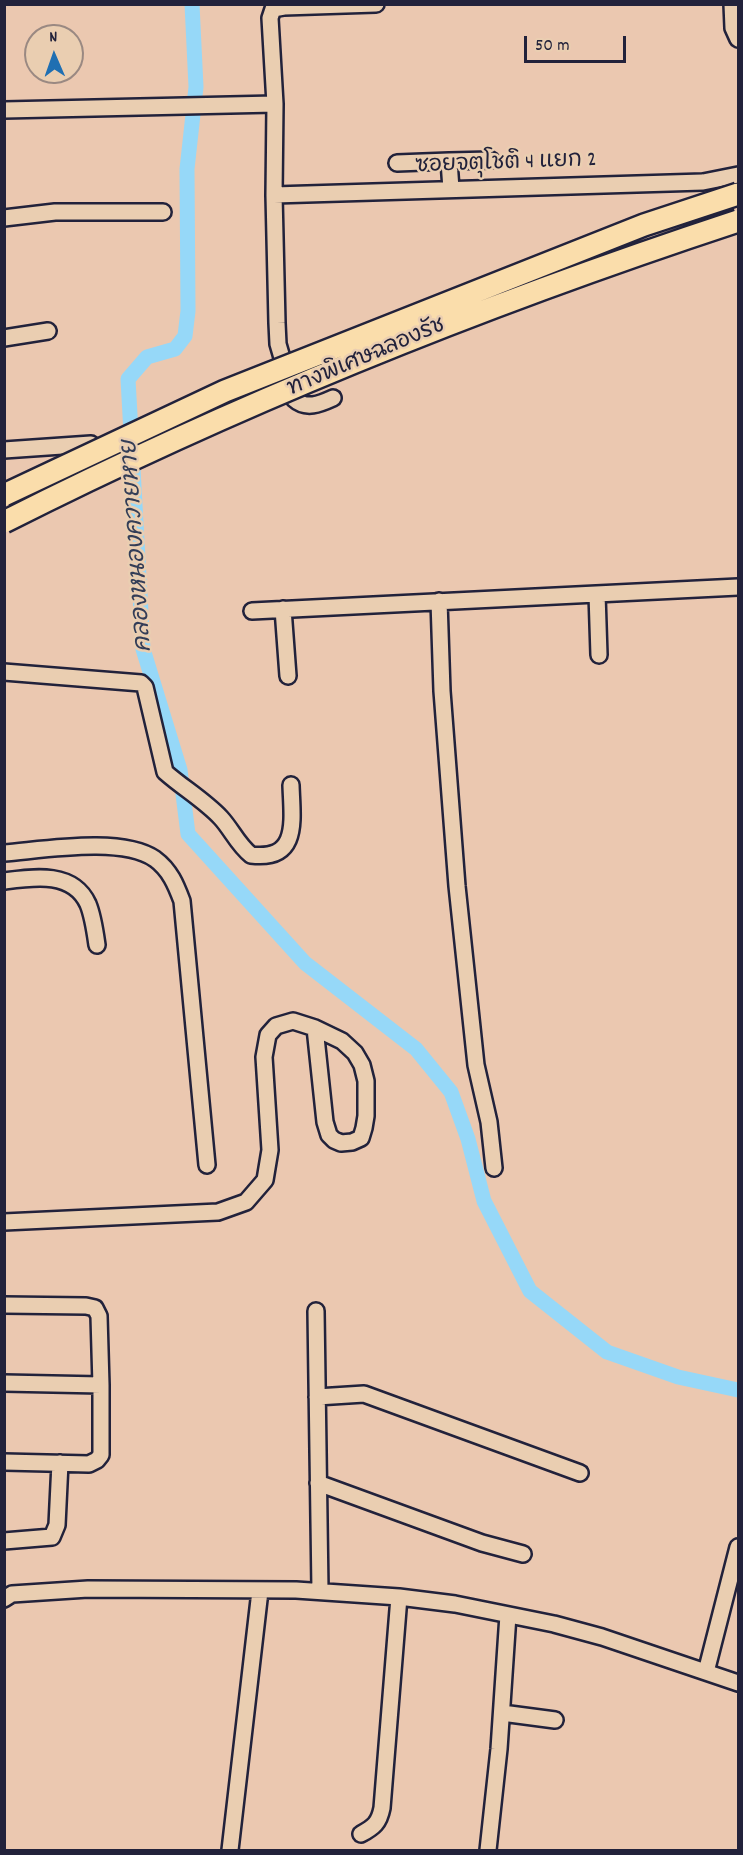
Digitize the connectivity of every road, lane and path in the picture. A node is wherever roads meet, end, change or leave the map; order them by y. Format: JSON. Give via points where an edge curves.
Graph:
{"nodes":[{"id":1,"x":376,"y":4,"type":"edge"},
{"id":2,"x":732,"y":4,"type":"edge"},
{"id":3,"x":738,"y":39,"type":"edge"},
{"id":4,"x":275,"y":104,"type":"junction"},
{"id":5,"x":4,"y":110,"type":"edge"},
{"id":6,"x":491,"y":160,"type":"dead end"},
{"id":7,"x":449,"y":161,"type":"junction"},
{"id":8,"x":397,"y":163,"type":"dead end"},
{"id":9,"x":738,"y":176,"type":"edge"},
{"id":10,"x":451,"y":189,"type":"junction"},
{"id":11,"x":738,"y":194,"type":"edge"},
{"id":12,"x":274,"y":195,"type":"junction"},
{"id":13,"x":163,"y":212,"type":"dead end"},
{"id":14,"x":4,"y":218,"type":"edge"},
{"id":15,"x":738,"y":220,"type":"edge"},
{"id":16,"x":48,"y":332,"type":"dead end"},
{"id":17,"x":4,"y":338,"type":"edge"},
{"id":18,"x":333,"y":398,"type":"dead end"},
{"id":19,"x":91,"y":444,"type":"dead end"},
{"id":20,"x":4,"y":450,"type":"edge"},
{"id":21,"x":4,"y":495,"type":"edge"},
{"id":22,"x":4,"y":522,"type":"edge"},
{"id":23,"x":738,"y":587,"type":"edge"},
{"id":24,"x":597,"y":594,"type":"junction"},
{"id":25,"x":439,"y":601,"type":"junction"},
{"id":26,"x":284,"y":609,"type":"junction"},
{"id":27,"x":252,"y":610,"type":"dead end"},
{"id":28,"x":599,"y":655,"type":"dead end"},
{"id":29,"x":4,"y":672,"type":"edge"},
{"id":30,"x":288,"y":676,"type":"dead end"},
{"id":31,"x":291,"y":785,"type":"dead end"},
{"id":32,"x":4,"y":853,"type":"edge"},
{"id":33,"x":4,"y":880,"type":"edge"},
{"id":34,"x":97,"y":945,"type":"dead end"},
{"id":35,"x":315,"y":1028,"type":"junction"},
{"id":36,"x":207,"y":1165,"type":"dead end"},
{"id":37,"x":494,"y":1168,"type":"dead end"},
{"id":38,"x":4,"y":1222,"type":"edge"},
{"id":39,"x":4,"y":1305,"type":"edge"},
{"id":40,"x":316,"y":1311,"type":"dead end"},
{"id":41,"x":4,"y":1383,"type":"edge"},
{"id":42,"x":101,"y":1385,"type":"junction"},
{"id":43,"x":317,"y":1397,"type":"junction"},
{"id":44,"x":4,"y":1462,"type":"edge"},
{"id":45,"x":60,"y":1463,"type":"junction"},
{"id":46,"x":580,"y":1473,"type":"dead end"},
{"id":47,"x":318,"y":1483,"type":"junction"},
{"id":48,"x":4,"y":1541,"type":"edge"},
{"id":49,"x":738,"y":1546,"type":"edge"},
{"id":50,"x":523,"y":1554,"type":"dead end"},
{"id":51,"x":320,"y":1590,"type":"junction"},
{"id":52,"x":260,"y":1591,"type":"junction"},
{"id":53,"x":404,"y":1598,"type":"junction"},
{"id":54,"x":4,"y":1599,"type":"edge"},
{"id":55,"x":508,"y":1615,"type":"junction"},
{"id":56,"x":405,"y":1642,"type":"dead end"},
{"id":57,"x":706,"y":1672,"type":"junction"},
{"id":58,"x":738,"y":1683,"type":"edge"},
{"id":59,"x":502,"y":1713,"type":"junction"},
{"id":60,"x":555,"y":1720,"type":"dead end"},
{"id":61,"x":361,"y":1834,"type":"dead end"},
{"id":62,"x":230,"y":1851,"type":"edge"},
{"id":63,"x":488,"y":1851,"type":"edge"}],
"edges":[{"from":1,"to":4,"type":"street","via":[[273,9],[270,18]]},
{"from":2,"to":3,"type":"street","via":[[733,28]]},
{"from":4,"to":5,"type":"street"},
{"from":4,"to":12,"type":"street"},
{"from":6,"to":7,"type":"street"},
{"from":7,"to":8,"type":"street"},
{"from":7,"to":10,"type":"street"},
{"from":9,"to":10,"type":"street","name":"ซอยจตุโชติ 4 แยก 2","via":[[703,182]]},
{"from":10,"to":12,"type":"street","name":"ซอยจตุโชติ 4 แยก 2"},
{"from":11,"to":21,"type":"highway","name":"ทางพิเศษฉลองรัช","bridge":true,"via":[[644,225],[225,391]]},
{"from":12,"to":18,"type":"street","via":[[278,344],[294,399],[299,404],[316,405]]},
{"from":13,"to":14,"type":"street","via":[[56,212]]},
{"from":15,"to":22,"type":"highway","name":"ทางพิเศษฉลองรัช","bridge":true,"via":[[429,332],[236,414]]},
{"from":16,"to":17,"type":"street"},
{"from":19,"to":20,"type":"street"},
{"from":23,"to":24,"type":"street"},
{"from":24,"to":25,"type":"street"},
{"from":24,"to":28,"type":"street"},
{"from":25,"to":26,"type":"street"},
{"from":25,"to":37,"type":"street","via":[[457,886],[475,1055]]},
{"from":26,"to":27,"type":"street"},
{"from":26,"to":30,"type":"street"},
{"from":29,"to":31,"type":"street","via":[[141,682],[165,772],[222,819],[251,855],[265,857],[280,852],[287,844],[292,825]]},
{"from":32,"to":36,"type":"street","via":[[94,846],[136,850],[155,859],[173,878],[182,901]]},
{"from":33,"to":34,"type":"street","via":[[39,876],[66,881],[88,903]]},
{"from":35,"to":35,"type":"street","via":[[329,1135],[341,1143],[351,1143],[361,1138],[364,1128],[363,1065],[342,1041]]},
{"from":35,"to":38,"type":"street","via":[[293,1021],[276,1026],[268,1035],[264,1057],[270,1150],[265,1180],[246,1202],[218,1212]]},
{"from":39,"to":42,"type":"street","via":[[95,1308],[99,1316]]},
{"from":40,"to":43,"type":"street"},
{"from":41,"to":42,"type":"street"},
{"from":42,"to":45,"type":"street","via":[[101,1455],[89,1464]]},
{"from":43,"to":46,"type":"street","via":[[364,1394]]},
{"from":43,"to":47,"type":"street"},
{"from":44,"to":45,"type":"street"},
{"from":45,"to":48,"type":"street","via":[[57,1525],[52,1537]]},
{"from":47,"to":50,"type":"street","via":[[482,1543]]},
{"from":47,"to":51,"type":"street"},
{"from":49,"to":57,"type":"street"},
{"from":51,"to":52,"type":"street"},
{"from":51,"to":53,"type":"street"},
{"from":52,"to":54,"type":"street","via":[[88,1589],[12,1594]]},
{"from":52,"to":62,"type":"street"},
{"from":53,"to":55,"type":"street"},
{"from":53,"to":56,"type":"street"},
{"from":53,"to":61,"type":"street","via":[[382,1808],[375,1826]]},
{"from":55,"to":57,"type":"street","via":[[602,1637]]},
{"from":55,"to":59,"type":"street"},
{"from":57,"to":58,"type":"street"},
{"from":59,"to":60,"type":"street"},
{"from":59,"to":63,"type":"street"}]}
